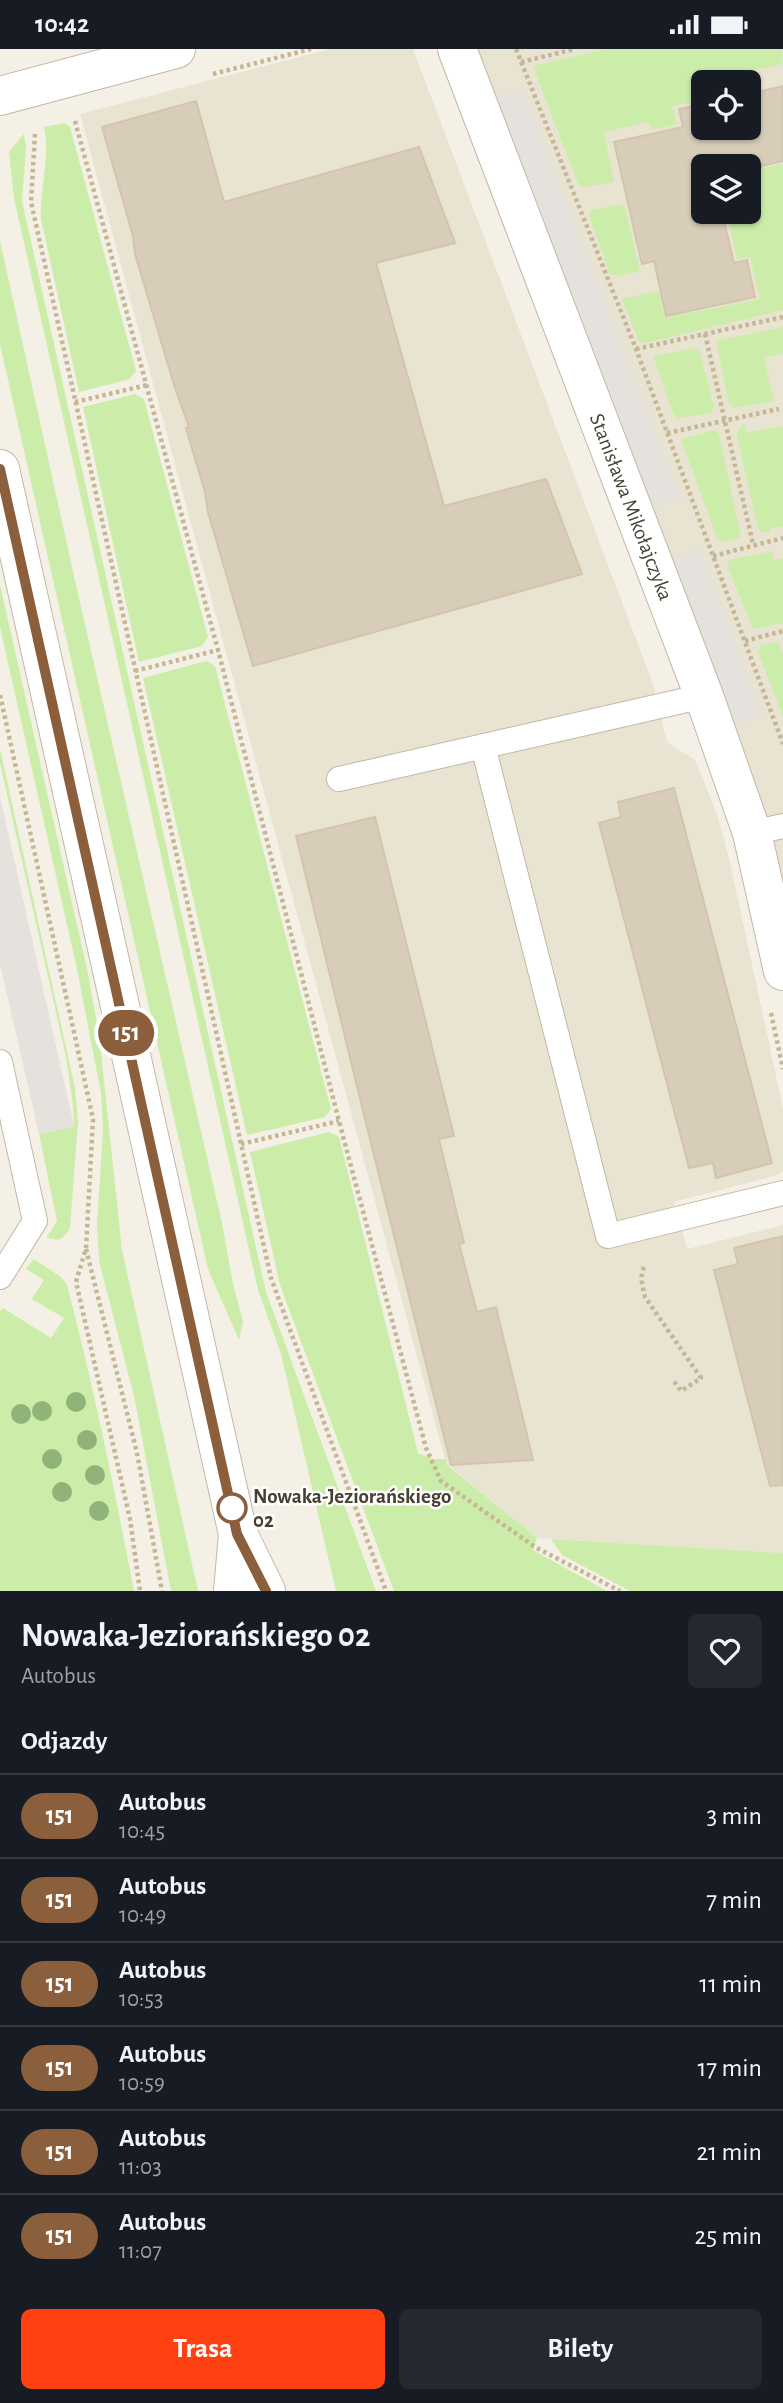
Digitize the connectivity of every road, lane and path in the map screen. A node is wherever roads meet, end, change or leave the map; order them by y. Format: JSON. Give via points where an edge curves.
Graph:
{"nodes":[{"id":1,"x":176,"y":49,"type":"edge"},
{"id":2,"x":457,"y":49,"type":"edge"},
{"id":3,"x":516,"y":49,"type":"edge"},
{"id":4,"x":575,"y":49,"type":"edge"},
{"id":5,"x":521,"y":62,"type":"junction"},
{"id":6,"x":12,"y":93,"type":"edge"},
{"id":7,"x":72,"y":110,"type":"dead end"},
{"id":8,"x":783,"y":317,"type":"edge"},
{"id":9,"x":705,"y":334,"type":"junction"},
{"id":10,"x":636,"y":349,"type":"junction"},
{"id":11,"x":147,"y":384,"type":"junction"},
{"id":12,"x":75,"y":402,"type":"junction"},
{"id":13,"x":779,"y":409,"type":"dead end"},
{"id":14,"x":725,"y":420,"type":"junction"},
{"id":15,"x":667,"y":433,"type":"junction"},
{"id":16,"x":0,"y":469,"type":"edge"},
{"id":17,"x":783,"y":538,"type":"edge"},
{"id":18,"x":753,"y":544,"type":"junction"},
{"id":19,"x":713,"y":556,"type":"junction"},
{"id":20,"x":783,"y":631,"type":"edge"},
{"id":21,"x":745,"y":641,"type":"junction"},
{"id":22,"x":218,"y":650,"type":"junction"},
{"id":23,"x":135,"y":671,"type":"junction"},
{"id":24,"x":0,"y":695,"type":"edge"},
{"id":25,"x":704,"y":696,"type":"junction"},
{"id":26,"x":783,"y":744,"type":"edge"},
{"id":27,"x":483,"y":746,"type":"junction"},
{"id":28,"x":339,"y":779,"type":"dead end"},
{"id":29,"x":768,"y":830,"type":"edge"},
{"id":30,"x":783,"y":971,"type":"edge"},
{"id":31,"x":0,"y":1062,"type":"edge"},
{"id":32,"x":339,"y":1121,"type":"junction"},
{"id":33,"x":241,"y":1144,"type":"junction"},
{"id":34,"x":783,"y":1193,"type":"edge"},
{"id":35,"x":86,"y":1248,"type":"junction"},
{"id":36,"x":650,"y":1257,"type":"dead end"},
{"id":37,"x":0,"y":1277,"type":"edge"},
{"id":38,"x":673,"y":1380,"type":"dead end"},
{"id":39,"x":237,"y":1534,"type":"junction"},
{"id":40,"x":140,"y":1591,"type":"edge"},
{"id":41,"x":162,"y":1591,"type":"edge"},
{"id":42,"x":233,"y":1591,"type":"edge"},
{"id":43,"x":266,"y":1591,"type":"edge"},
{"id":44,"x":386,"y":1591,"type":"edge"},
{"id":45,"x":620,"y":1591,"type":"edge"}],
"edges":[{"from":1,"to":6,"type":"street"},
{"from":2,"to":25,"type":"street","name":"Stanisława Mikołajczyka"},
{"from":3,"to":5,"type":"path"},
{"from":4,"to":5,"type":"path"},
{"from":5,"to":10,"type":"path"},
{"from":6,"to":12,"type":"path","via":[[36,139],[31,202]]},
{"from":7,"to":11,"type":"path"},
{"from":8,"to":9,"type":"path"},
{"from":9,"to":10,"type":"path"},
{"from":9,"to":14,"type":"path"},
{"from":10,"to":15,"type":"path"},
{"from":11,"to":12,"type":"path"},
{"from":11,"to":22,"type":"path"},
{"from":12,"to":23,"type":"path"},
{"from":13,"to":14,"type":"path"},
{"from":14,"to":15,"type":"path"},
{"from":14,"to":18,"type":"path"},
{"from":15,"to":19,"type":"path"},
{"from":16,"to":39,"type":"street"},
{"from":17,"to":18,"type":"path"},
{"from":18,"to":19,"type":"path"},
{"from":19,"to":21,"type":"path"},
{"from":20,"to":21,"type":"path"},
{"from":21,"to":26,"type":"path"},
{"from":22,"to":23,"type":"path"},
{"from":22,"to":32,"type":"path"},
{"from":23,"to":33,"type":"path"},
{"from":24,"to":35,"type":"path","via":[[93,1119]]},
{"from":25,"to":27,"type":"lane"},
{"from":25,"to":29,"type":"street","name":"Stanisława Mikołajczyka"},
{"from":27,"to":28,"type":"lane"},
{"from":27,"to":34,"type":"lane","via":[[607,1236]]},
{"from":29,"to":30,"type":"street","name":"Stanisława Mikołajczyka"},
{"from":31,"to":37,"type":"lane","via":[[35,1221]]},
{"from":32,"to":33,"type":"path"},
{"from":32,"to":45,"type":"path","via":[[426,1448],[441,1481],[535,1546]]},
{"from":33,"to":44,"type":"path","via":[[271,1278]]},
{"from":35,"to":40,"type":"path","via":[[76,1282],[130,1519]]},
{"from":35,"to":41,"type":"path","via":[[136,1453]]},
{"from":36,"to":38,"type":"path","via":[[642,1273],[645,1297],[701,1378],[681,1391]]},
{"from":39,"to":42,"type":"street"},
{"from":39,"to":43,"type":"street"}]}
